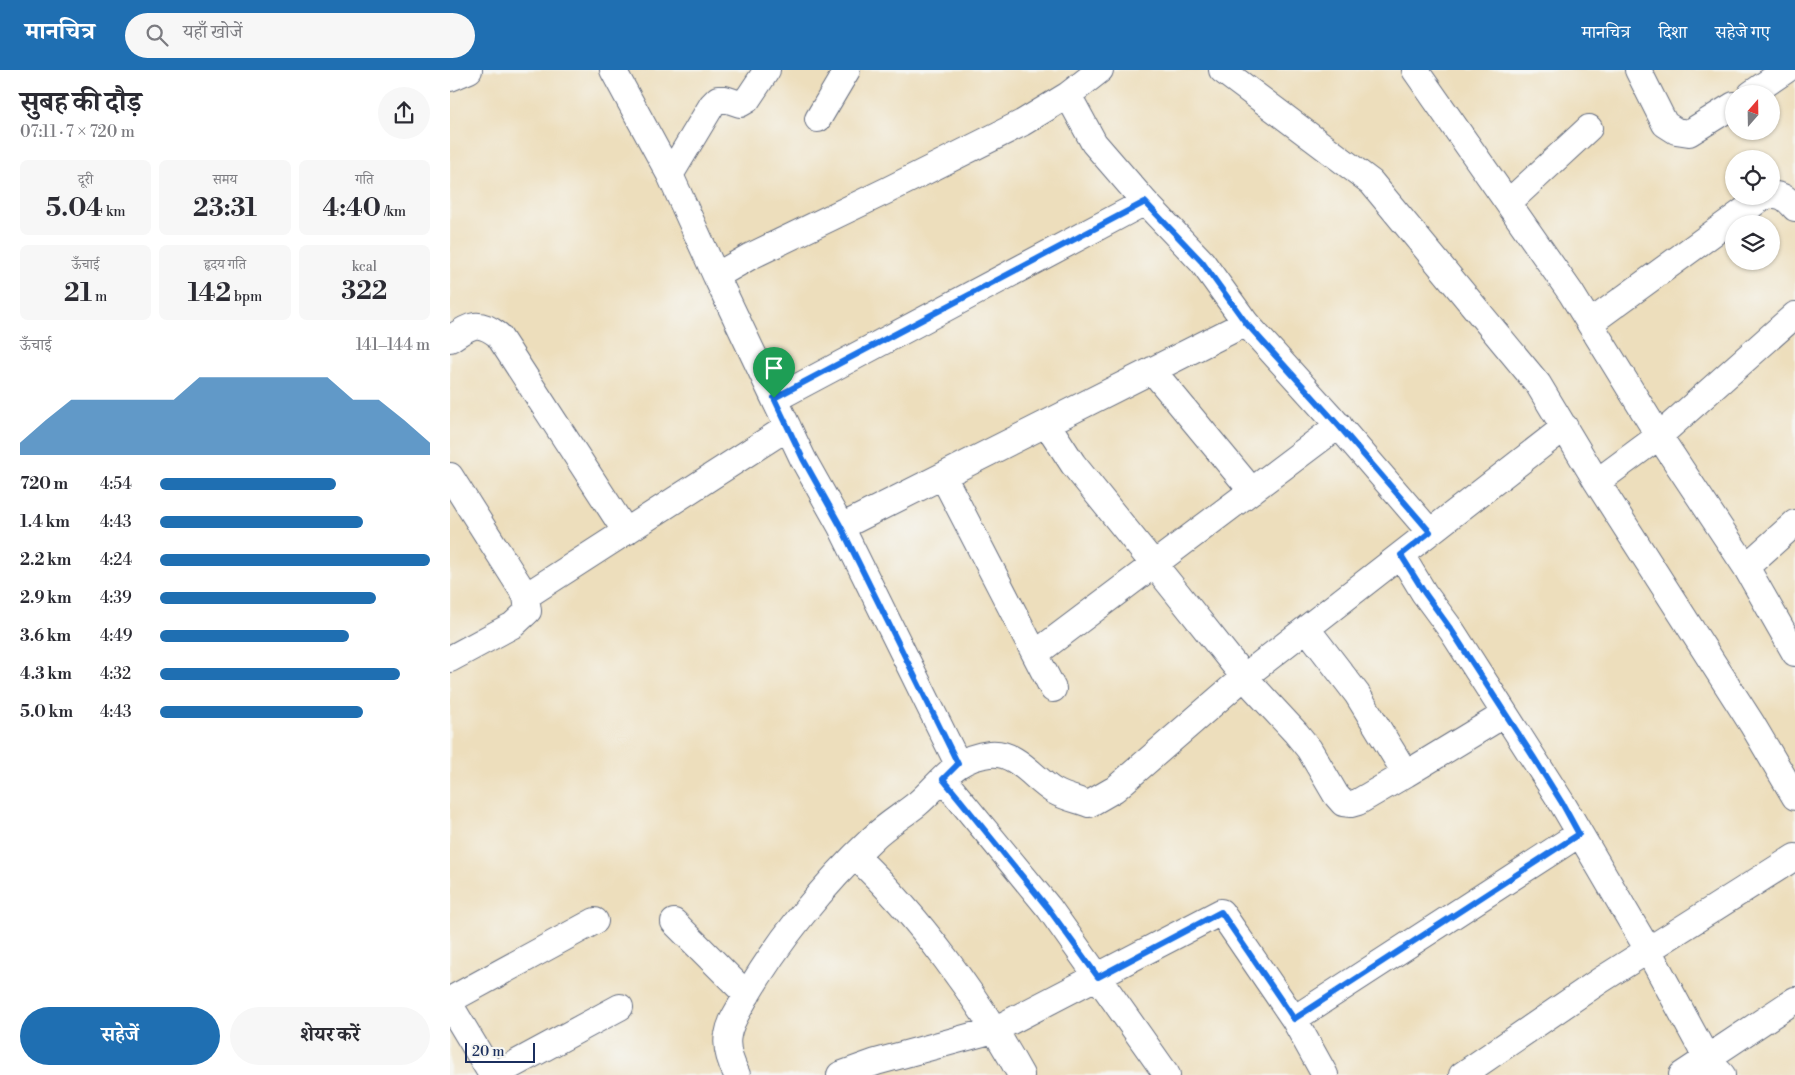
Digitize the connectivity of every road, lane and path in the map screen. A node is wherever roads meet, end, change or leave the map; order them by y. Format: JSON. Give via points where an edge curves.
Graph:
{"nodes":[{"id":1,"x":468,"y":70,"type":"edge"},
{"id":2,"x":613,"y":70,"type":"edge"},
{"id":3,"x":767,"y":70,"type":"edge"},
{"id":4,"x":847,"y":70,"type":"edge"},
{"id":5,"x":1100,"y":70,"type":"edge"},
{"id":6,"x":1222,"y":70,"type":"edge"},
{"id":7,"x":1415,"y":70,"type":"edge"},
{"id":8,"x":1638,"y":70,"type":"edge"},
{"id":9,"x":1784,"y":70,"type":"edge"},
{"id":10,"x":450,"y":78,"type":"edge"},
{"id":11,"x":1763,"y":85,"type":"edge"},
{"id":12,"x":1068,"y":95,"type":"junction"},
{"id":13,"x":1725,"y":111,"type":"edge"},
{"id":14,"x":818,"y":119,"type":"dead end"},
{"id":15,"x":1589,"y":128,"type":"dead end"},
{"id":16,"x":670,"y":175,"type":"junction"},
{"id":17,"x":1780,"y":195,"type":"edge"},
{"id":18,"x":1145,"y":202,"type":"junction"},
{"id":19,"x":1508,"y":203,"type":"junction"},
{"id":20,"x":1752,"y":205,"type":"edge"},
{"id":21,"x":1795,"y":208,"type":"edge"},
{"id":22,"x":716,"y":276,"type":"junction"},
{"id":23,"x":1795,"y":315,"type":"edge"},
{"id":24,"x":1246,"y":323,"type":"junction"},
{"id":25,"x":1590,"y":323,"type":"junction"},
{"id":26,"x":450,"y":338,"type":"edge"},
{"id":27,"x":1152,"y":370,"type":"junction"},
{"id":28,"x":774,"y":398,"type":"junction"},
{"id":29,"x":1047,"y":424,"type":"junction"},
{"id":30,"x":1339,"y":426,"type":"junction"},
{"id":31,"x":788,"y":427,"type":"junction"},
{"id":32,"x":1565,"y":427,"type":"junction"},
{"id":33,"x":1659,"y":436,"type":"junction"},
{"id":34,"x":450,"y":476,"type":"edge"},
{"id":35,"x":943,"y":476,"type":"junction"},
{"id":36,"x":1597,"y":482,"type":"junction"},
{"id":37,"x":1252,"y":491,"type":"junction"},
{"id":38,"x":1795,"y":523,"type":"edge"},
{"id":39,"x":841,"y":527,"type":"junction"},
{"id":40,"x":626,"y":532,"type":"junction"},
{"id":41,"x":1430,"y":532,"type":"junction"},
{"id":42,"x":1401,"y":555,"type":"junction"},
{"id":43,"x":1154,"y":564,"type":"junction"},
{"id":44,"x":1746,"y":567,"type":"junction"},
{"id":45,"x":526,"y":596,"type":"junction"},
{"id":46,"x":1307,"y":629,"type":"junction"},
{"id":47,"x":1795,"y":653,"type":"edge"},
{"id":48,"x":1035,"y":654,"type":"junction"},
{"id":49,"x":450,"y":659,"type":"edge"},
{"id":50,"x":1244,"y":677,"type":"junction"},
{"id":51,"x":1054,"y":689,"type":"dead end"},
{"id":52,"x":1505,"y":714,"type":"junction"},
{"id":53,"x":950,"y":772,"type":"junction"},
{"id":54,"x":1406,"y":774,"type":"junction"},
{"id":55,"x":1795,"y":797,"type":"edge"},
{"id":56,"x":1579,"y":834,"type":"junction"},
{"id":57,"x":854,"y":856,"type":"junction"},
{"id":58,"x":1795,"y":857,"type":"edge"},
{"id":59,"x":595,"y":921,"type":"dead end"},
{"id":60,"x":674,"y":922,"type":"dead end"},
{"id":61,"x":1648,"y":950,"type":"junction"},
{"id":62,"x":1098,"y":977,"type":"junction"},
{"id":63,"x":747,"y":995,"type":"junction"},
{"id":64,"x":450,"y":1000,"type":"edge"},
{"id":65,"x":1795,"y":1000,"type":"edge"},
{"id":66,"x":450,"y":1005,"type":"edge"},
{"id":67,"x":620,"y":1007,"type":"dead end"},
{"id":68,"x":1294,"y":1019,"type":"junction"},
{"id":69,"x":994,"y":1030,"type":"junction"},
{"id":70,"x":899,"y":1066,"type":"edge"},
{"id":71,"x":1715,"y":1067,"type":"edge"},
{"id":72,"x":493,"y":1075,"type":"edge"},
{"id":73,"x":737,"y":1075,"type":"edge"},
{"id":74,"x":840,"y":1075,"type":"edge"},
{"id":75,"x":1022,"y":1075,"type":"edge"},
{"id":76,"x":1167,"y":1075,"type":"edge"},
{"id":77,"x":1325,"y":1075,"type":"edge"},
{"id":78,"x":1462,"y":1075,"type":"edge"},
{"id":79,"x":1682,"y":1075,"type":"edge"}],
"edges":[{"from":1,"to":10,"type":"street"},
{"from":2,"to":16,"type":"street"},
{"from":3,"to":16,"type":"street","via":[[747,100],[740,104],[718,99],[712,105]]},
{"from":4,"to":14,"type":"street"},
{"from":5,"to":12,"type":"street"},
{"from":6,"to":32,"type":"street","via":[[1371,182],[1538,384]]},
{"from":7,"to":19,"type":"street"},
{"from":8,"to":13,"type":"street","via":[[1665,124],[1676,131],[1689,133]]},
{"from":9,"to":11,"type":"street"},
{"from":12,"to":18,"type":"street","via":[[1094,144]]},
{"from":12,"to":22,"type":"street","via":[[1022,123]]},
{"from":15,"to":19,"type":"street"},
{"from":16,"to":22,"type":"street"},
{"from":17,"to":21,"type":"street"},
{"from":18,"to":24,"type":"street","via":[[1202,262]]},
{"from":18,"to":28,"type":"street"},
{"from":19,"to":25,"type":"street"},
{"from":20,"to":25,"type":"street"},
{"from":22,"to":28,"type":"street"},
{"from":23,"to":33,"type":"street"},
{"from":24,"to":27,"type":"street"},
{"from":24,"to":30,"type":"street"},
{"from":25,"to":33,"type":"street"},
{"from":26,"to":40,"type":"street","via":[[479,325],[498,335]]},
{"from":27,"to":29,"type":"street"},
{"from":27,"to":37,"type":"street"},
{"from":28,"to":31,"type":"street"},
{"from":29,"to":35,"type":"street"},
{"from":29,"to":43,"type":"street","via":[[1073,464]]},
{"from":30,"to":37,"type":"street"},
{"from":30,"to":41,"type":"street"},
{"from":31,"to":39,"type":"street"},
{"from":31,"to":40,"type":"street"},
{"from":32,"to":36,"type":"street"},
{"from":32,"to":41,"type":"street"},
{"from":33,"to":36,"type":"street"},
{"from":33,"to":44,"type":"street"},
{"from":34,"to":45,"type":"street"},
{"from":35,"to":39,"type":"street"},
{"from":35,"to":48,"type":"street"},
{"from":36,"to":55,"type":"street"},
{"from":37,"to":43,"type":"street"},
{"from":38,"to":44,"type":"street"},
{"from":39,"to":53,"type":"street"},
{"from":40,"to":45,"type":"street"},
{"from":41,"to":42,"type":"street"},
{"from":42,"to":46,"type":"street"},
{"from":42,"to":52,"type":"street"},
{"from":43,"to":48,"type":"street"},
{"from":43,"to":50,"type":"street"},
{"from":44,"to":47,"type":"street"},
{"from":45,"to":49,"type":"street","via":[[528,611],[513,625]]},
{"from":46,"to":50,"type":"street"},
{"from":46,"to":54,"type":"street","via":[[1358,694]]},
{"from":48,"to":51,"type":"street"},
{"from":50,"to":53,"type":"street","via":[[1115,789],[1089,804],[1054,791],[1017,762],[991,754]]},
{"from":50,"to":54,"type":"street","via":[[1309,749],[1344,803],[1358,802]]},
{"from":52,"to":54,"type":"street"},
{"from":52,"to":56,"type":"street"},
{"from":53,"to":57,"type":"street","via":[[918,804],[873,837]]},
{"from":53,"to":62,"type":"street"},
{"from":56,"to":61,"type":"street"},
{"from":56,"to":68,"type":"street"},
{"from":57,"to":63,"type":"street","via":[[798,922],[760,972]]},
{"from":57,"to":69,"type":"street","via":[[880,879],[909,914],[949,964]]},
{"from":58,"to":61,"type":"street"},
{"from":59,"to":64,"type":"street"},
{"from":60,"to":63,"type":"street"},
{"from":61,"to":71,"type":"street"},
{"from":61,"to":78,"type":"street"},
{"from":62,"to":68,"type":"street","via":[[1221,912]]},
{"from":62,"to":69,"type":"street"},
{"from":62,"to":76,"type":"street"},
{"from":63,"to":73,"type":"street","via":[[727,1037]]},
{"from":65,"to":71,"type":"street"},
{"from":66,"to":72,"type":"street"},
{"from":67,"to":72,"type":"street"},
{"from":68,"to":77,"type":"street"},
{"from":69,"to":70,"type":"street"},
{"from":69,"to":75,"type":"street"},
{"from":70,"to":74,"type":"street"},
{"from":71,"to":79,"type":"street"}]}
